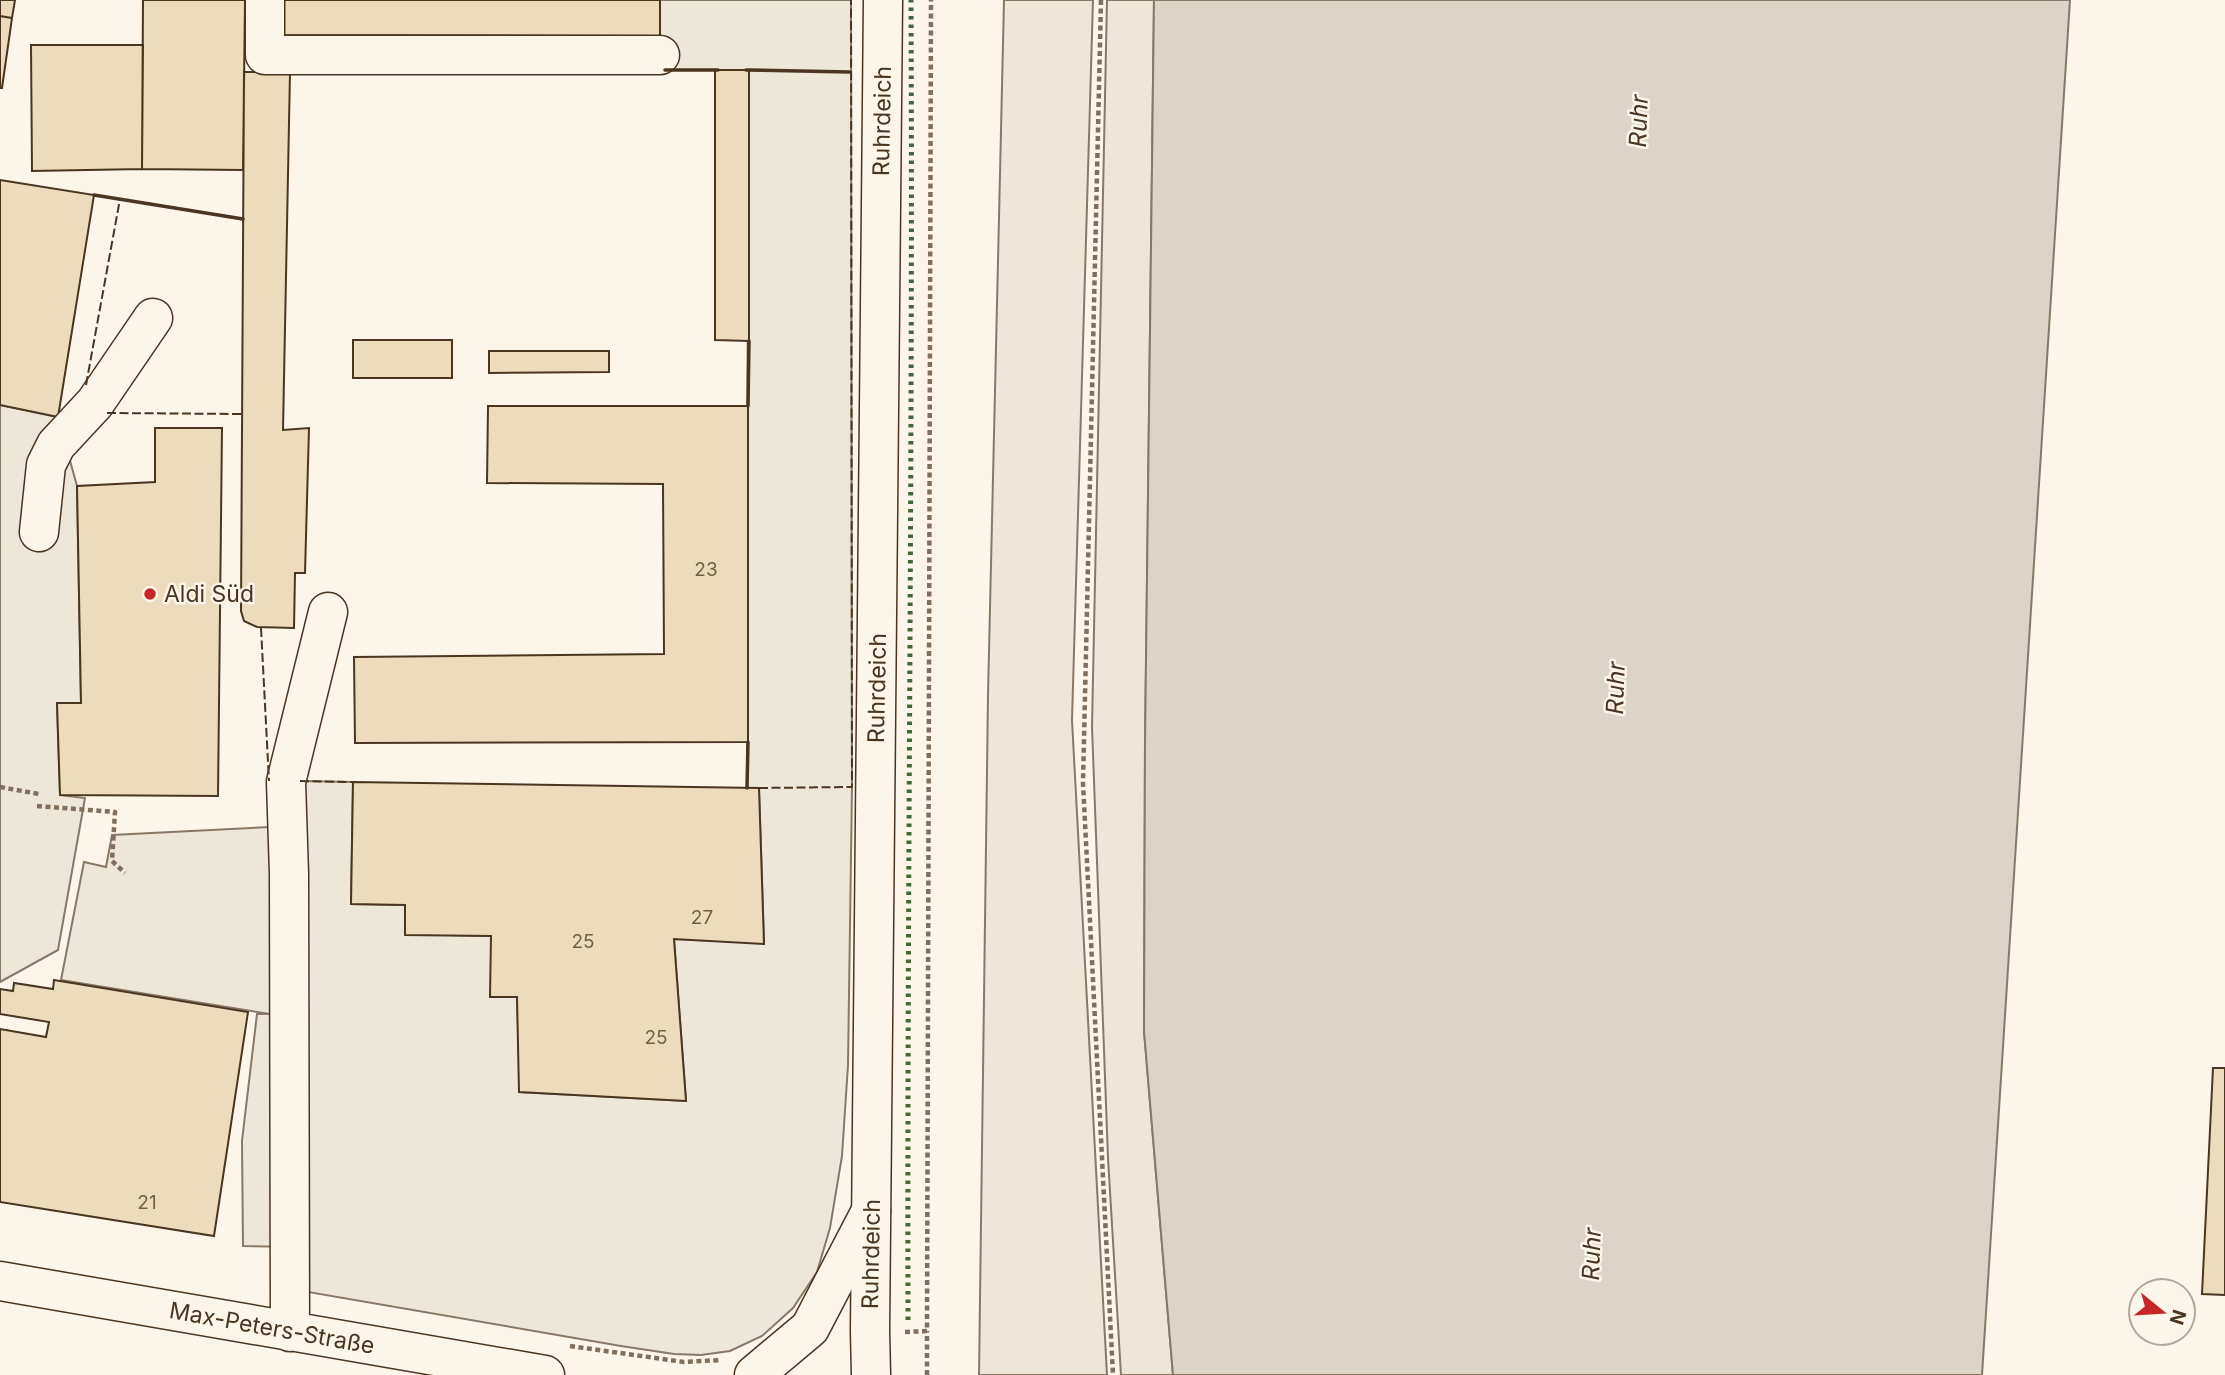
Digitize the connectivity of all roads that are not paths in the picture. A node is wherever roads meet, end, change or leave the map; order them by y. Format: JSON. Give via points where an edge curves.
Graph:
{"nodes":[{"id":1,"x":265,"y":0,"type":"edge"},
{"id":2,"x":883,"y":0,"type":"edge"},
{"id":3,"x":660,"y":55,"type":"dead end"},
{"id":4,"x":153,"y":318,"type":"dead end"},
{"id":5,"x":39,"y":532,"type":"dead end"},
{"id":6,"x":328,"y":612,"type":"dead end"},
{"id":7,"x":871,"y":1211,"type":"junction"},
{"id":8,"x":0,"y":1281,"type":"edge"},
{"id":9,"x":290,"y":1332,"type":"junction"},
{"id":10,"x":545,"y":1375,"type":"edge"},
{"id":11,"x":754,"y":1375,"type":"edge"},
{"id":12,"x":871,"y":1375,"type":"edge"}],
"edges":[{"from":1,"to":3,"type":"main road","via":[[265,55]]},
{"from":2,"to":7,"type":"main road","name":"Ruhrdeich"},
{"from":4,"to":5,"type":"main road","via":[[95,403],[56,445],[46,465]]},
{"from":6,"to":9,"type":"main road","via":[[286,782]]},
{"from":7,"to":11,"type":"main road","via":[[810,1328]]},
{"from":7,"to":12,"type":"main road","name":"Ruhrdeich"},
{"from":8,"to":9,"type":"main road","name":"Max-Peters-Straße"},
{"from":9,"to":10,"type":"main road","name":"Max-Peters-Straße"}]}
